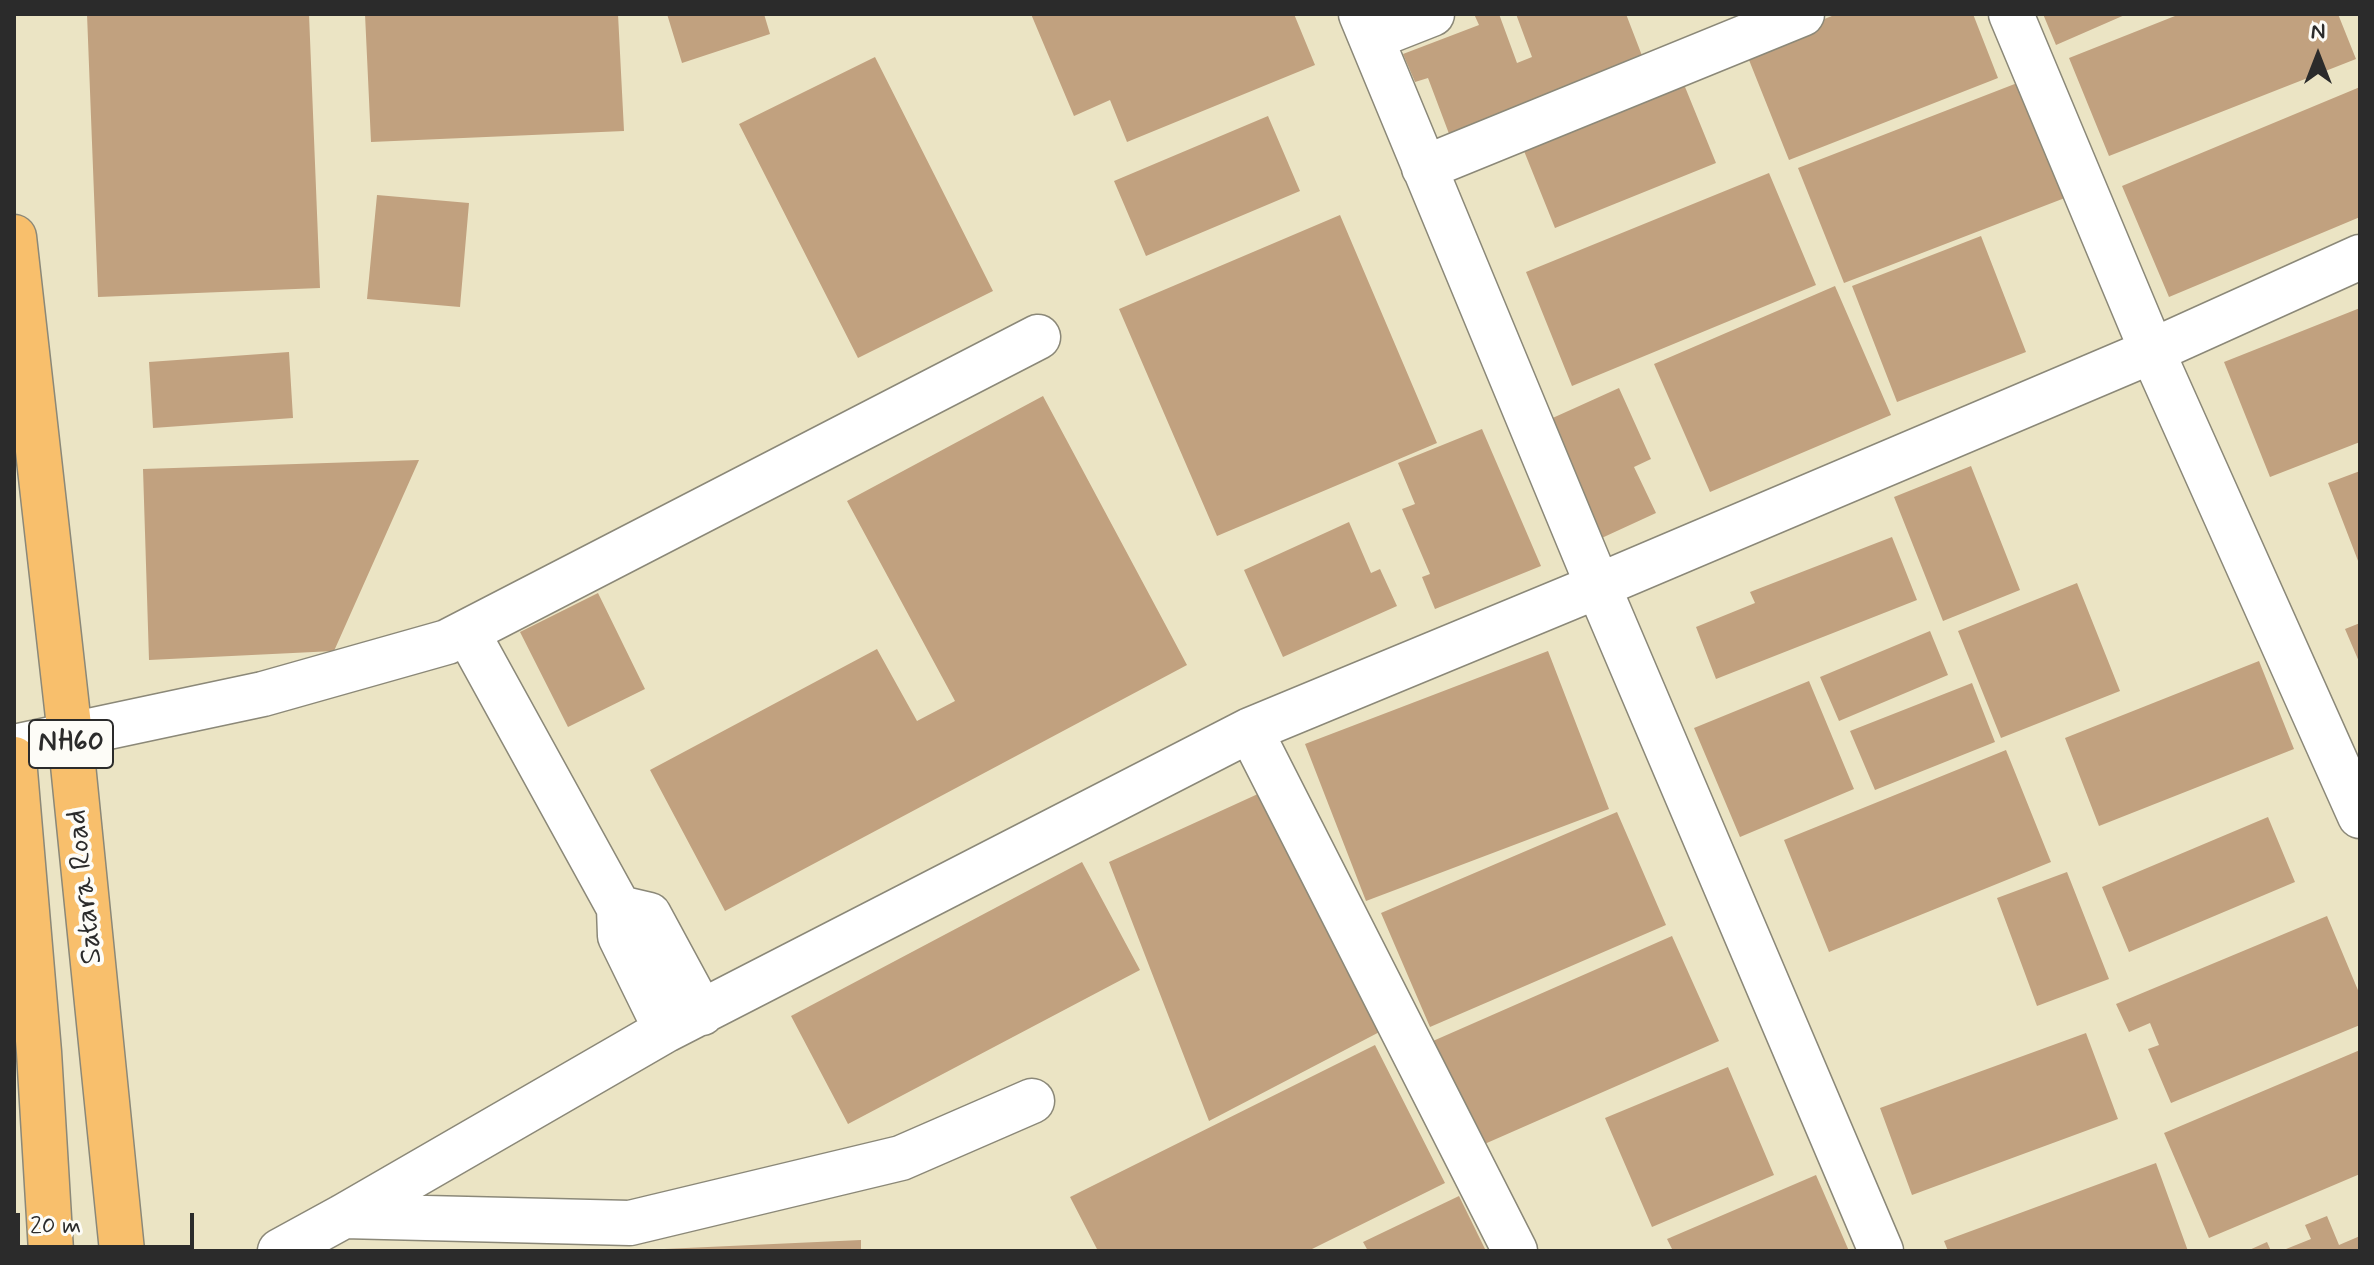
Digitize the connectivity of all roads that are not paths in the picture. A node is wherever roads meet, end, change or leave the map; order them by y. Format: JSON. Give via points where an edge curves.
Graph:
{"nodes":[{"id":1,"x":1432,"y":14,"type":"edge"},
{"id":2,"x":1802,"y":14,"type":"edge"},
{"id":3,"x":2011,"y":14,"type":"edge"},
{"id":4,"x":1366,"y":26,"type":"edge"},
{"id":5,"x":1424,"y":168,"type":"junction"},
{"id":6,"x":14,"y":237,"type":"edge"},
{"id":7,"x":2360,"y":257,"type":"edge"},
{"id":8,"x":1038,"y":337,"type":"dead end"},
{"id":9,"x":2152,"y":351,"type":"junction"},
{"id":10,"x":1598,"y":586,"type":"junction"},
{"id":11,"x":467,"y":632,"type":"junction"},
{"id":12,"x":1250,"y":730,"type":"junction"},
{"id":13,"x":70,"y":735,"type":"junction"},
{"id":14,"x":14,"y":747,"type":"edge"},
{"id":15,"x":14,"y":759,"type":"edge"},
{"id":16,"x":2360,"y":816,"type":"edge"},
{"id":17,"x":684,"y":1021,"type":"junction"},
{"id":18,"x":1032,"y":1101,"type":"dead end"},
{"id":19,"x":344,"y":1216,"type":"junction"},
{"id":20,"x":51,"y":1251,"type":"edge"},
{"id":21,"x":122,"y":1251,"type":"edge"},
{"id":22,"x":280,"y":1251,"type":"edge"},
{"id":23,"x":1515,"y":1251,"type":"edge"},
{"id":24,"x":1881,"y":1251,"type":"edge"}],
"edges":[{"from":1,"to":4,"type":"street"},
{"from":2,"to":5,"type":"street"},
{"from":3,"to":9,"type":"street"},
{"from":4,"to":5,"type":"street"},
{"from":5,"to":10,"type":"street"},
{"from":6,"to":13,"type":"highway","name":"Satara Road","number":"NH60"},
{"from":7,"to":9,"type":"street"},
{"from":8,"to":11,"type":"street"},
{"from":9,"to":10,"type":"street"},
{"from":9,"to":16,"type":"street"},
{"from":10,"to":12,"type":"street"},
{"from":10,"to":24,"type":"street"},
{"from":11,"to":13,"type":"street","via":[[263,694]]},
{"from":11,"to":17,"type":"street","via":[[619,908],[620,936]]},
{"from":12,"to":17,"type":"street"},
{"from":12,"to":23,"type":"street"},
{"from":13,"to":14,"type":"street"},
{"from":13,"to":21,"type":"highway","name":"Satara Road","number":"NH60"},
{"from":15,"to":20,"type":"highway"},
{"from":17,"to":19,"type":"street"},
{"from":18,"to":19,"type":"street","via":[[901,1158],[630,1223]]},
{"from":19,"to":22,"type":"street"}]}
